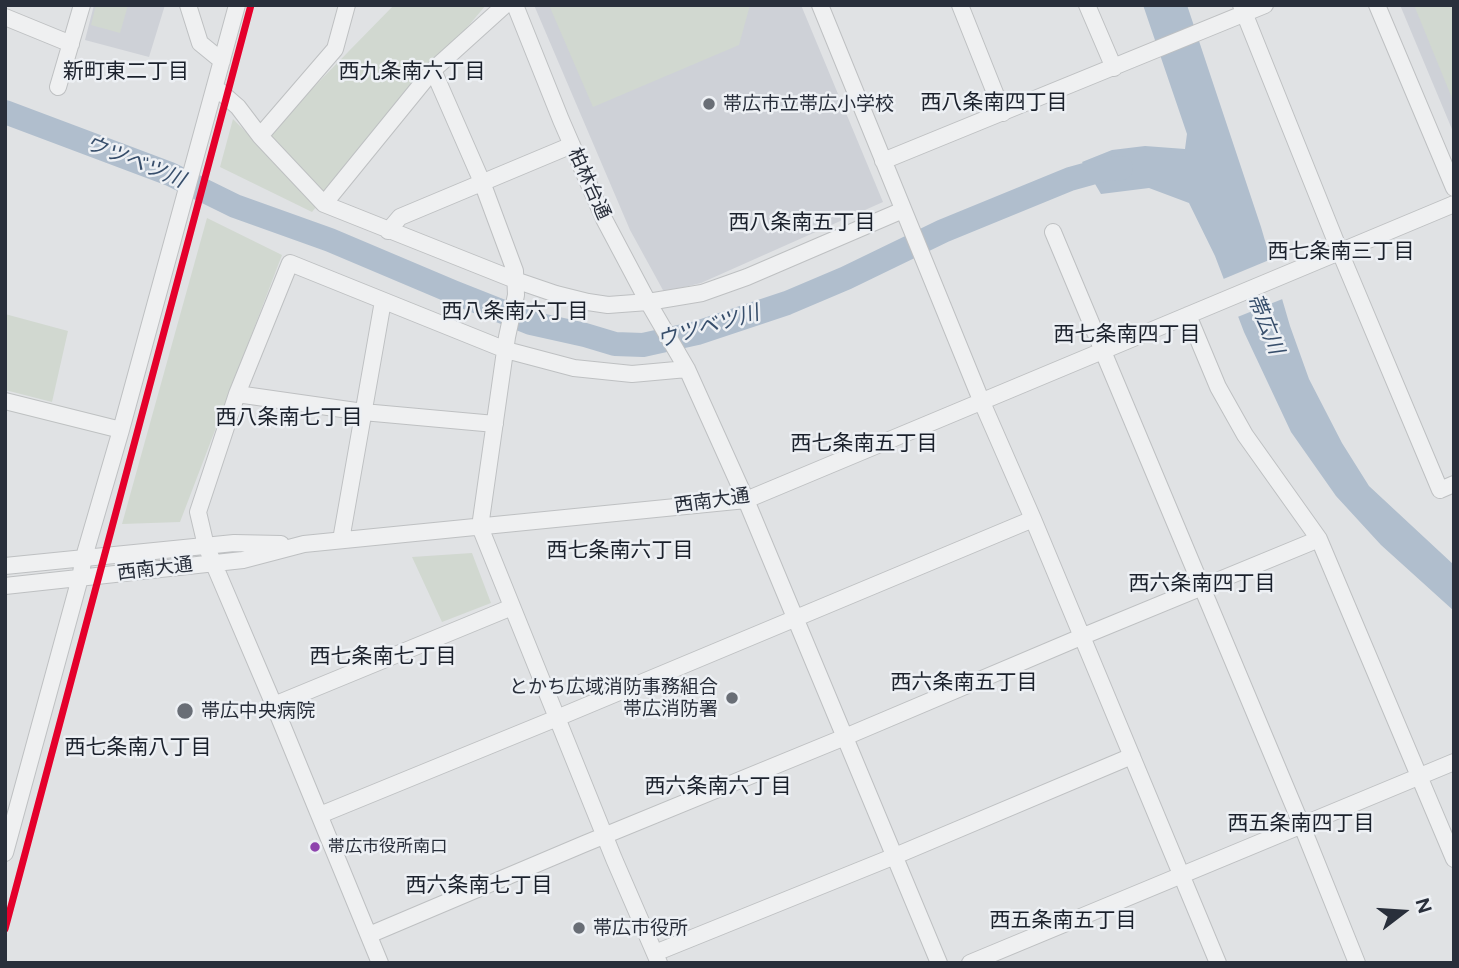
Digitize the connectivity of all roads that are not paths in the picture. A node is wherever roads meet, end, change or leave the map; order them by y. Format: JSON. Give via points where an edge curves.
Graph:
{"nodes":[{"id":1,"x":82,"y":5,"type":"edge"},
{"id":2,"x":188,"y":5,"type":"edge"},
{"id":3,"x":237,"y":5,"type":"edge"},
{"id":4,"x":346,"y":5,"type":"edge"},
{"id":5,"x":505,"y":5,"type":"edge"},
{"id":6,"x":515,"y":5,"type":"edge"},
{"id":7,"x":820,"y":5,"type":"edge"},
{"id":8,"x":960,"y":5,"type":"edge"},
{"id":9,"x":1087,"y":5,"type":"edge"},
{"id":10,"x":1265,"y":5,"type":"edge"},
{"id":11,"x":1377,"y":5,"type":"edge"},
{"id":12,"x":1242,"y":10,"type":"edge"},
{"id":13,"x":5,"y":18,"type":"edge"},
{"id":14,"x":71,"y":44,"type":"junction"},
{"id":15,"x":222,"y":61,"type":"junction"},
{"id":16,"x":1114,"y":68,"type":"junction"},
{"id":17,"x":433,"y":71,"type":"junction"},
{"id":18,"x":58,"y":87,"type":"dead end"},
{"id":19,"x":215,"y":87,"type":"junction"},
{"id":20,"x":1003,"y":113,"type":"junction"},
{"id":21,"x":260,"y":135,"type":"junction"},
{"id":22,"x":572,"y":145,"type":"junction"},
{"id":23,"x":883,"y":161,"type":"junction"},
{"id":24,"x":482,"y":182,"type":"junction"},
{"id":25,"x":1454,"y":188,"type":"edge"},
{"id":26,"x":324,"y":204,"type":"junction"},
{"id":27,"x":1454,"y":204,"type":"edge"},
{"id":28,"x":906,"y":216,"type":"junction"},
{"id":29,"x":388,"y":231,"type":"junction"},
{"id":30,"x":1053,"y":232,"type":"dead end"},
{"id":31,"x":1340,"y":252,"type":"junction"},
{"id":32,"x":515,"y":287,"type":"junction"},
{"id":33,"x":383,"y":301,"type":"junction"},
{"id":34,"x":651,"y":307,"type":"junction"},
{"id":35,"x":1188,"y":315,"type":"junction"},
{"id":36,"x":507,"y":343,"type":"junction"},
{"id":37,"x":1103,"y":351,"type":"junction"},
{"id":38,"x":683,"y":362,"type":"junction"},
{"id":39,"x":237,"y":394,"type":"junction"},
{"id":40,"x":981,"y":400,"type":"junction"},
{"id":41,"x":5,"y":401,"type":"edge"},
{"id":42,"x":363,"y":412,"type":"junction"},
{"id":43,"x":495,"y":424,"type":"junction"},
{"id":44,"x":121,"y":430,"type":"junction"},
{"id":45,"x":1454,"y":484,"type":"edge"},
{"id":46,"x":746,"y":500,"type":"junction"},
{"id":47,"x":1033,"y":519,"type":"junction"},
{"id":48,"x":480,"y":527,"type":"junction"},
{"id":49,"x":1319,"y":539,"type":"junction"},
{"id":50,"x":341,"y":540,"type":"junction"},
{"id":51,"x":304,"y":544,"type":"junction"},
{"id":52,"x":206,"y":546,"type":"junction"},
{"id":53,"x":84,"y":557,"type":"junction"},
{"id":54,"x":213,"y":562,"type":"junction"},
{"id":55,"x":5,"y":566,"type":"edge"},
{"id":56,"x":80,"y":578,"type":"junction"},
{"id":57,"x":5,"y":586,"type":"edge"},
{"id":58,"x":1201,"y":588,"type":"junction"},
{"id":59,"x":512,"y":607,"type":"junction"},
{"id":60,"x":794,"y":618,"type":"junction"},
{"id":61,"x":1081,"y":637,"type":"junction"},
{"id":62,"x":274,"y":705,"type":"junction"},
{"id":63,"x":557,"y":718,"type":"junction"},
{"id":64,"x":845,"y":737,"type":"junction"},
{"id":65,"x":1132,"y":756,"type":"junction"},
{"id":66,"x":1454,"y":762,"type":"edge"},
{"id":67,"x":1419,"y":775,"type":"junction"},
{"id":68,"x":320,"y":815,"type":"junction"},
{"id":69,"x":1301,"y":826,"type":"junction"},
{"id":70,"x":605,"y":836,"type":"junction"},
{"id":71,"x":5,"y":853,"type":"edge"},
{"id":72,"x":895,"y":856,"type":"junction"},
{"id":73,"x":1454,"y":859,"type":"edge"},
{"id":74,"x":1181,"y":875,"type":"junction"},
{"id":75,"x":369,"y":935,"type":"junction"},
{"id":76,"x":657,"y":958,"type":"edge"},
{"id":77,"x":380,"y":963,"type":"edge"},
{"id":78,"x":939,"y":963,"type":"edge"},
{"id":79,"x":970,"y":963,"type":"edge"},
{"id":80,"x":1218,"y":963,"type":"edge"},
{"id":81,"x":1357,"y":963,"type":"edge"}],
"edges":[{"from":1,"to":14,"type":"street"},
{"from":2,"to":15,"type":"street","via":[[200,43]]},
{"from":3,"to":15,"type":"street"},
{"from":4,"to":21,"type":"street","via":[[335,49]]},
{"from":5,"to":17,"type":"street"},
{"from":6,"to":22,"type":"street","name":"柏林台通"},
{"from":7,"to":23,"type":"street"},
{"from":8,"to":20,"type":"street"},
{"from":9,"to":16,"type":"street"},
{"from":10,"to":12,"type":"street"},
{"from":11,"to":25,"type":"street"},
{"from":12,"to":16,"type":"street"},
{"from":12,"to":31,"type":"street"},
{"from":13,"to":14,"type":"street"},
{"from":14,"to":18,"type":"street"},
{"from":15,"to":19,"type":"street"},
{"from":16,"to":20,"type":"street"},
{"from":17,"to":24,"type":"street"},
{"from":17,"to":26,"type":"street"},
{"from":19,"to":21,"type":"street"},
{"from":19,"to":44,"type":"street"},
{"from":20,"to":23,"type":"street"},
{"from":21,"to":26,"type":"street"},
{"from":22,"to":24,"type":"street"},
{"from":22,"to":34,"type":"street","name":"柏林台通","via":[[604,219]]},
{"from":23,"to":28,"type":"street"},
{"from":24,"to":29,"type":"street","via":[[400,217]]},
{"from":24,"to":32,"type":"street","via":[[515,271]]},
{"from":26,"to":29,"type":"street"},
{"from":27,"to":31,"type":"street","name":"西南大通"},
{"from":28,"to":34,"type":"street","via":[[747,277]]},
{"from":28,"to":40,"type":"street"},
{"from":29,"to":32,"type":"street"},
{"from":30,"to":37,"type":"street"},
{"from":31,"to":35,"type":"street","name":"西南大通"},
{"from":31,"to":45,"type":"street","via":[[1440,490]]},
{"from":32,"to":34,"type":"street","via":[[608,305]]},
{"from":32,"to":36,"type":"street"},
{"from":33,"to":36,"type":"street"},
{"from":33,"to":39,"type":"street","via":[[290,263]]},
{"from":33,"to":42,"type":"street"},
{"from":34,"to":38,"type":"street","name":"柏林台通"},
{"from":35,"to":37,"type":"street","name":"西南大通"},
{"from":35,"to":49,"type":"street","via":[[1218,387],[1245,435]]},
{"from":36,"to":38,"type":"street","via":[[574,368],[600,372],[632,374]]},
{"from":36,"to":43,"type":"street"},
{"from":37,"to":40,"type":"street","name":"西南大通"},
{"from":37,"to":58,"type":"street"},
{"from":38,"to":46,"type":"street","name":"柏林台通"},
{"from":39,"to":42,"type":"street"},
{"from":39,"to":52,"type":"street","via":[[198,512]]},
{"from":40,"to":46,"type":"street","name":"西南大通"},
{"from":40,"to":47,"type":"street"},
{"from":41,"to":44,"type":"street"},
{"from":42,"to":43,"type":"street"},
{"from":42,"to":50,"type":"street"},
{"from":43,"to":48,"type":"street"},
{"from":44,"to":53,"type":"street"},
{"from":46,"to":48,"type":"street","name":"西南大通"},
{"from":46,"to":60,"type":"street","name":"柏林台通"},
{"from":47,"to":60,"type":"street"},
{"from":47,"to":61,"type":"street"},
{"from":48,"to":50,"type":"street","name":"西南大通"},
{"from":48,"to":59,"type":"street"},
{"from":49,"to":58,"type":"street"},
{"from":49,"to":67,"type":"street"},
{"from":50,"to":51,"type":"street","name":"西南大通"},
{"from":51,"to":52,"type":"street","name":"西南大通"},
{"from":51,"to":54,"type":"street","name":"西南大通","via":[[243,560]]},
{"from":52,"to":53,"type":"street","name":"西南大通"},
{"from":52,"to":54,"type":"street"},
{"from":53,"to":55,"type":"street","name":"西南大通"},
{"from":53,"to":56,"type":"street"},
{"from":54,"to":56,"type":"street","name":"西南大通"},
{"from":54,"to":62,"type":"street"},
{"from":56,"to":57,"type":"street","name":"西南大通"},
{"from":56,"to":71,"type":"street"},
{"from":58,"to":61,"type":"street"},
{"from":58,"to":69,"type":"street"},
{"from":59,"to":62,"type":"street"},
{"from":59,"to":63,"type":"street"},
{"from":60,"to":63,"type":"street"},
{"from":60,"to":64,"type":"street","name":"柏林台通"},
{"from":61,"to":64,"type":"street"},
{"from":61,"to":65,"type":"street"},
{"from":62,"to":68,"type":"street"},
{"from":63,"to":68,"type":"street"},
{"from":63,"to":70,"type":"street"},
{"from":64,"to":70,"type":"street"},
{"from":64,"to":72,"type":"street","name":"柏林台通"},
{"from":65,"to":72,"type":"street"},
{"from":65,"to":74,"type":"street"},
{"from":66,"to":67,"type":"street"},
{"from":67,"to":69,"type":"street"},
{"from":67,"to":73,"type":"street"},
{"from":68,"to":75,"type":"street"},
{"from":69,"to":74,"type":"street"},
{"from":69,"to":81,"type":"street"},
{"from":70,"to":75,"type":"street"},
{"from":70,"to":76,"type":"street"},
{"from":72,"to":76,"type":"street"},
{"from":72,"to":78,"type":"street","name":"柏林台通"},
{"from":74,"to":79,"type":"street"},
{"from":74,"to":80,"type":"street"},
{"from":75,"to":77,"type":"street"}]}
